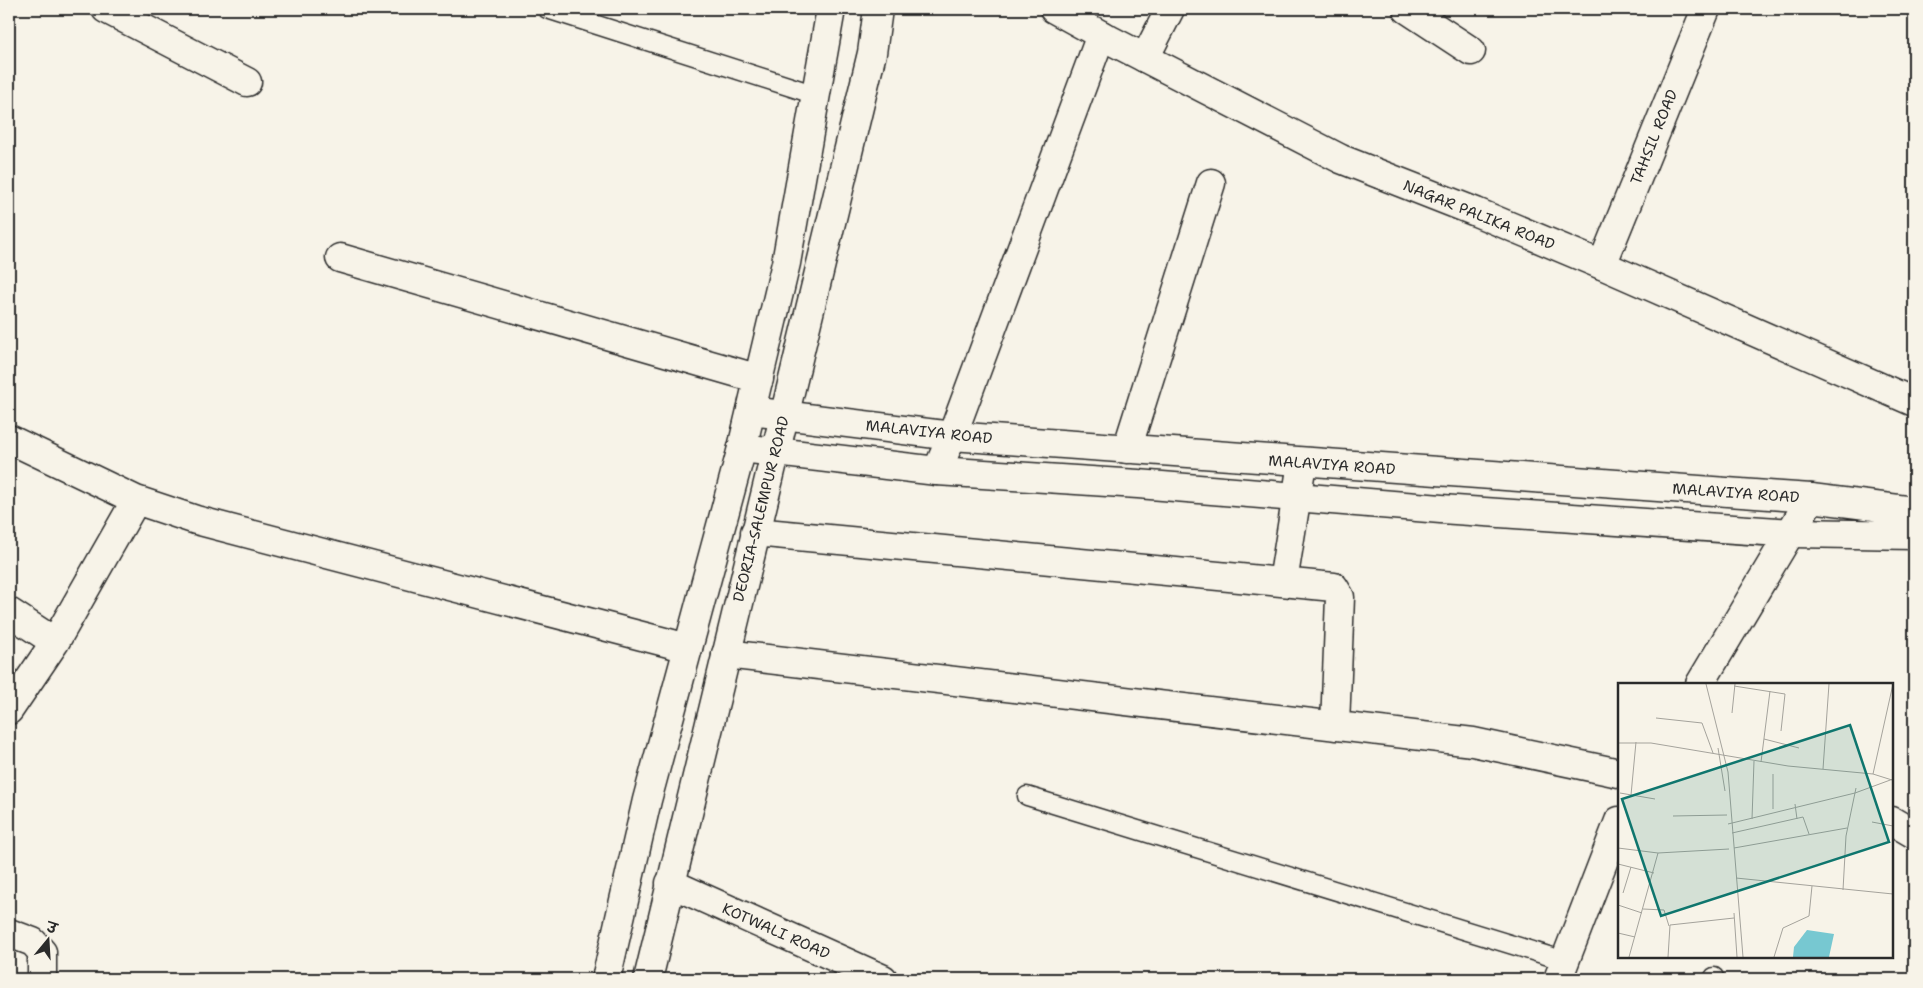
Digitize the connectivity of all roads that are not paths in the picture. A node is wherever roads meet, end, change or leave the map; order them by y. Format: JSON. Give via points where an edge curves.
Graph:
{"nodes":[{"id":1,"x":106,"y":9,"type":"edge"},
{"id":2,"x":547,"y":9,"type":"edge"},
{"id":3,"x":831,"y":9,"type":"edge"},
{"id":4,"x":878,"y":9,"type":"edge"},
{"id":5,"x":1054,"y":9,"type":"edge"},
{"id":6,"x":1170,"y":9,"type":"edge"},
{"id":7,"x":1407,"y":9,"type":"edge"},
{"id":8,"x":1706,"y":9,"type":"edge"},
{"id":9,"x":1101,"y":35,"type":"junction"},
{"id":10,"x":1471,"y":51,"type":"dead end"},
{"id":11,"x":1145,"y":58,"type":"junction"},
{"id":12,"x":247,"y":82,"type":"dead end"},
{"id":13,"x":816,"y":95,"type":"junction"},
{"id":14,"x":1211,"y":182,"type":"dead end"},
{"id":15,"x":340,"y":258,"type":"dead end"},
{"id":16,"x":1602,"y":265,"type":"junction"},
{"id":17,"x":759,"y":379,"type":"junction"},
{"id":18,"x":1914,"y":402,"type":"edge"},
{"id":19,"x":751,"y":411,"type":"junction"},
{"id":20,"x":783,"y":415,"type":"junction"},
{"id":21,"x":952,"y":436,"type":"junction"},
{"id":22,"x":9,"y":439,"type":"edge"},
{"id":23,"x":742,"y":448,"type":"junction"},
{"id":24,"x":1127,"y":449,"type":"junction"},
{"id":25,"x":774,"y":452,"type":"junction"},
{"id":26,"x":1302,"y":463,"type":"junction"},
{"id":27,"x":937,"y":471,"type":"junction"},
{"id":28,"x":1296,"y":497,"type":"junction"},
{"id":29,"x":1811,"y":498,"type":"junction"},
{"id":30,"x":136,"y":500,"type":"junction"},
{"id":31,"x":1914,"y":511,"type":"edge"},
{"id":32,"x":755,"y":532,"type":"junction"},
{"id":33,"x":1792,"y":533,"type":"junction"},
{"id":34,"x":1914,"y":535,"type":"edge"},
{"id":35,"x":1283,"y":582,"type":"junction"},
{"id":36,"x":9,"y":612,"type":"edge"},
{"id":37,"x":55,"y":642,"type":"junction"},
{"id":38,"x":688,"y":648,"type":"junction"},
{"id":39,"x":726,"y":654,"type":"junction"},
{"id":40,"x":1701,"y":683,"type":"edge"},
{"id":41,"x":9,"y":710,"type":"edge"},
{"id":42,"x":1336,"y":726,"type":"junction"},
{"id":43,"x":1618,"y":773,"type":"edge"},
{"id":44,"x":1027,"y":796,"type":"dead end"},
{"id":45,"x":1893,"y":822,"type":"edge"},
{"id":46,"x":1618,"y":824,"type":"edge"},
{"id":47,"x":1914,"y":834,"type":"edge"},
{"id":48,"x":670,"y":883,"type":"junction"},
{"id":49,"x":9,"y":933,"type":"edge"},
{"id":50,"x":1561,"y":970,"type":"edge"},
{"id":51,"x":42,"y":979,"type":"edge"},
{"id":52,"x":606,"y":979,"type":"edge"},
{"id":53,"x":648,"y":979,"type":"edge"},
{"id":54,"x":883,"y":979,"type":"edge"}],
"edges":[{"from":1,"to":12,"type":"main road"},
{"from":2,"to":13,"type":"lane"},
{"from":3,"to":13,"type":"main road"},
{"from":4,"to":20,"type":"main road","name":"DEORIA-SALEMPUR ROAD","via":[[872,54]]},
{"from":5,"to":9,"type":"main road","name":"NAGAR PALIKA ROAD"},
{"from":6,"to":11,"type":"main road"},
{"from":7,"to":10,"type":"main road"},
{"from":8,"to":16,"type":"main road","name":"TAHSIL ROAD"},
{"from":9,"to":11,"type":"main road","name":"NAGAR PALIKA ROAD"},
{"from":9,"to":21,"type":"main road"},
{"from":11,"to":16,"type":"main road","name":"NAGAR PALIKA ROAD","via":[[1341,159]]},
{"from":13,"to":17,"type":"main road","via":[[786,262]]},
{"from":14,"to":24,"type":"main road"},
{"from":15,"to":17,"type":"main road"},
{"from":16,"to":18,"type":"main road","name":"NAGAR PALIKA ROAD"},
{"from":17,"to":19,"type":"main road"},
{"from":19,"to":20,"type":"main road","name":"MALAVIYA ROAD"},
{"from":19,"to":23,"type":"main road"},
{"from":20,"to":21,"type":"main road","name":"MALAVIYA ROAD"},
{"from":20,"to":25,"type":"main road","name":"DEORIA-SALEMPUR ROAD"},
{"from":21,"to":24,"type":"main road","name":"MALAVIYA ROAD"},
{"from":21,"to":27,"type":"main road"},
{"from":22,"to":30,"type":"main road"},
{"from":23,"to":25,"type":"main road"},
{"from":23,"to":38,"type":"main road"},
{"from":24,"to":26,"type":"main road","name":"MALAVIYA ROAD"},
{"from":25,"to":27,"type":"main road"},
{"from":25,"to":32,"type":"main road","name":"DEORIA-SALEMPUR ROAD"},
{"from":26,"to":28,"type":"main road"},
{"from":26,"to":29,"type":"main road","name":"MALAVIYA ROAD"},
{"from":27,"to":28,"type":"main road"},
{"from":28,"to":33,"type":"main road"},
{"from":28,"to":35,"type":"main road"},
{"from":29,"to":31,"type":"main road","name":"MALAVIYA ROAD"},
{"from":29,"to":33,"type":"main road"},
{"from":30,"to":37,"type":"main road"},
{"from":30,"to":38,"type":"main road","via":[[196,520]]},
{"from":32,"to":35,"type":"main road"},
{"from":32,"to":39,"type":"main road","name":"DEORIA-SALEMPUR ROAD"},
{"from":33,"to":34,"type":"main road"},
{"from":33,"to":40,"type":"main road"},
{"from":35,"to":42,"type":"main road","via":[[1334,587],[1340,597]]},
{"from":36,"to":37,"type":"main road"},
{"from":37,"to":41,"type":"main road"},
{"from":38,"to":52,"type":"main road","via":[[647,800]]},
{"from":39,"to":42,"type":"main road"},
{"from":39,"to":48,"type":"main road","name":"DEORIA-SALEMPUR ROAD"},
{"from":42,"to":43,"type":"main road","via":[[1505,747]]},
{"from":44,"to":50,"type":"lane"},
{"from":45,"to":47,"type":"main road"},
{"from":46,"to":50,"type":"main road"},
{"from":48,"to":53,"type":"main road","name":"DEORIA-SALEMPUR ROAD"},
{"from":48,"to":54,"type":"main road","name":"KOTWALI ROAD"},
{"from":49,"to":51,"type":"main road","via":[[33,942],[42,952]]}]}
